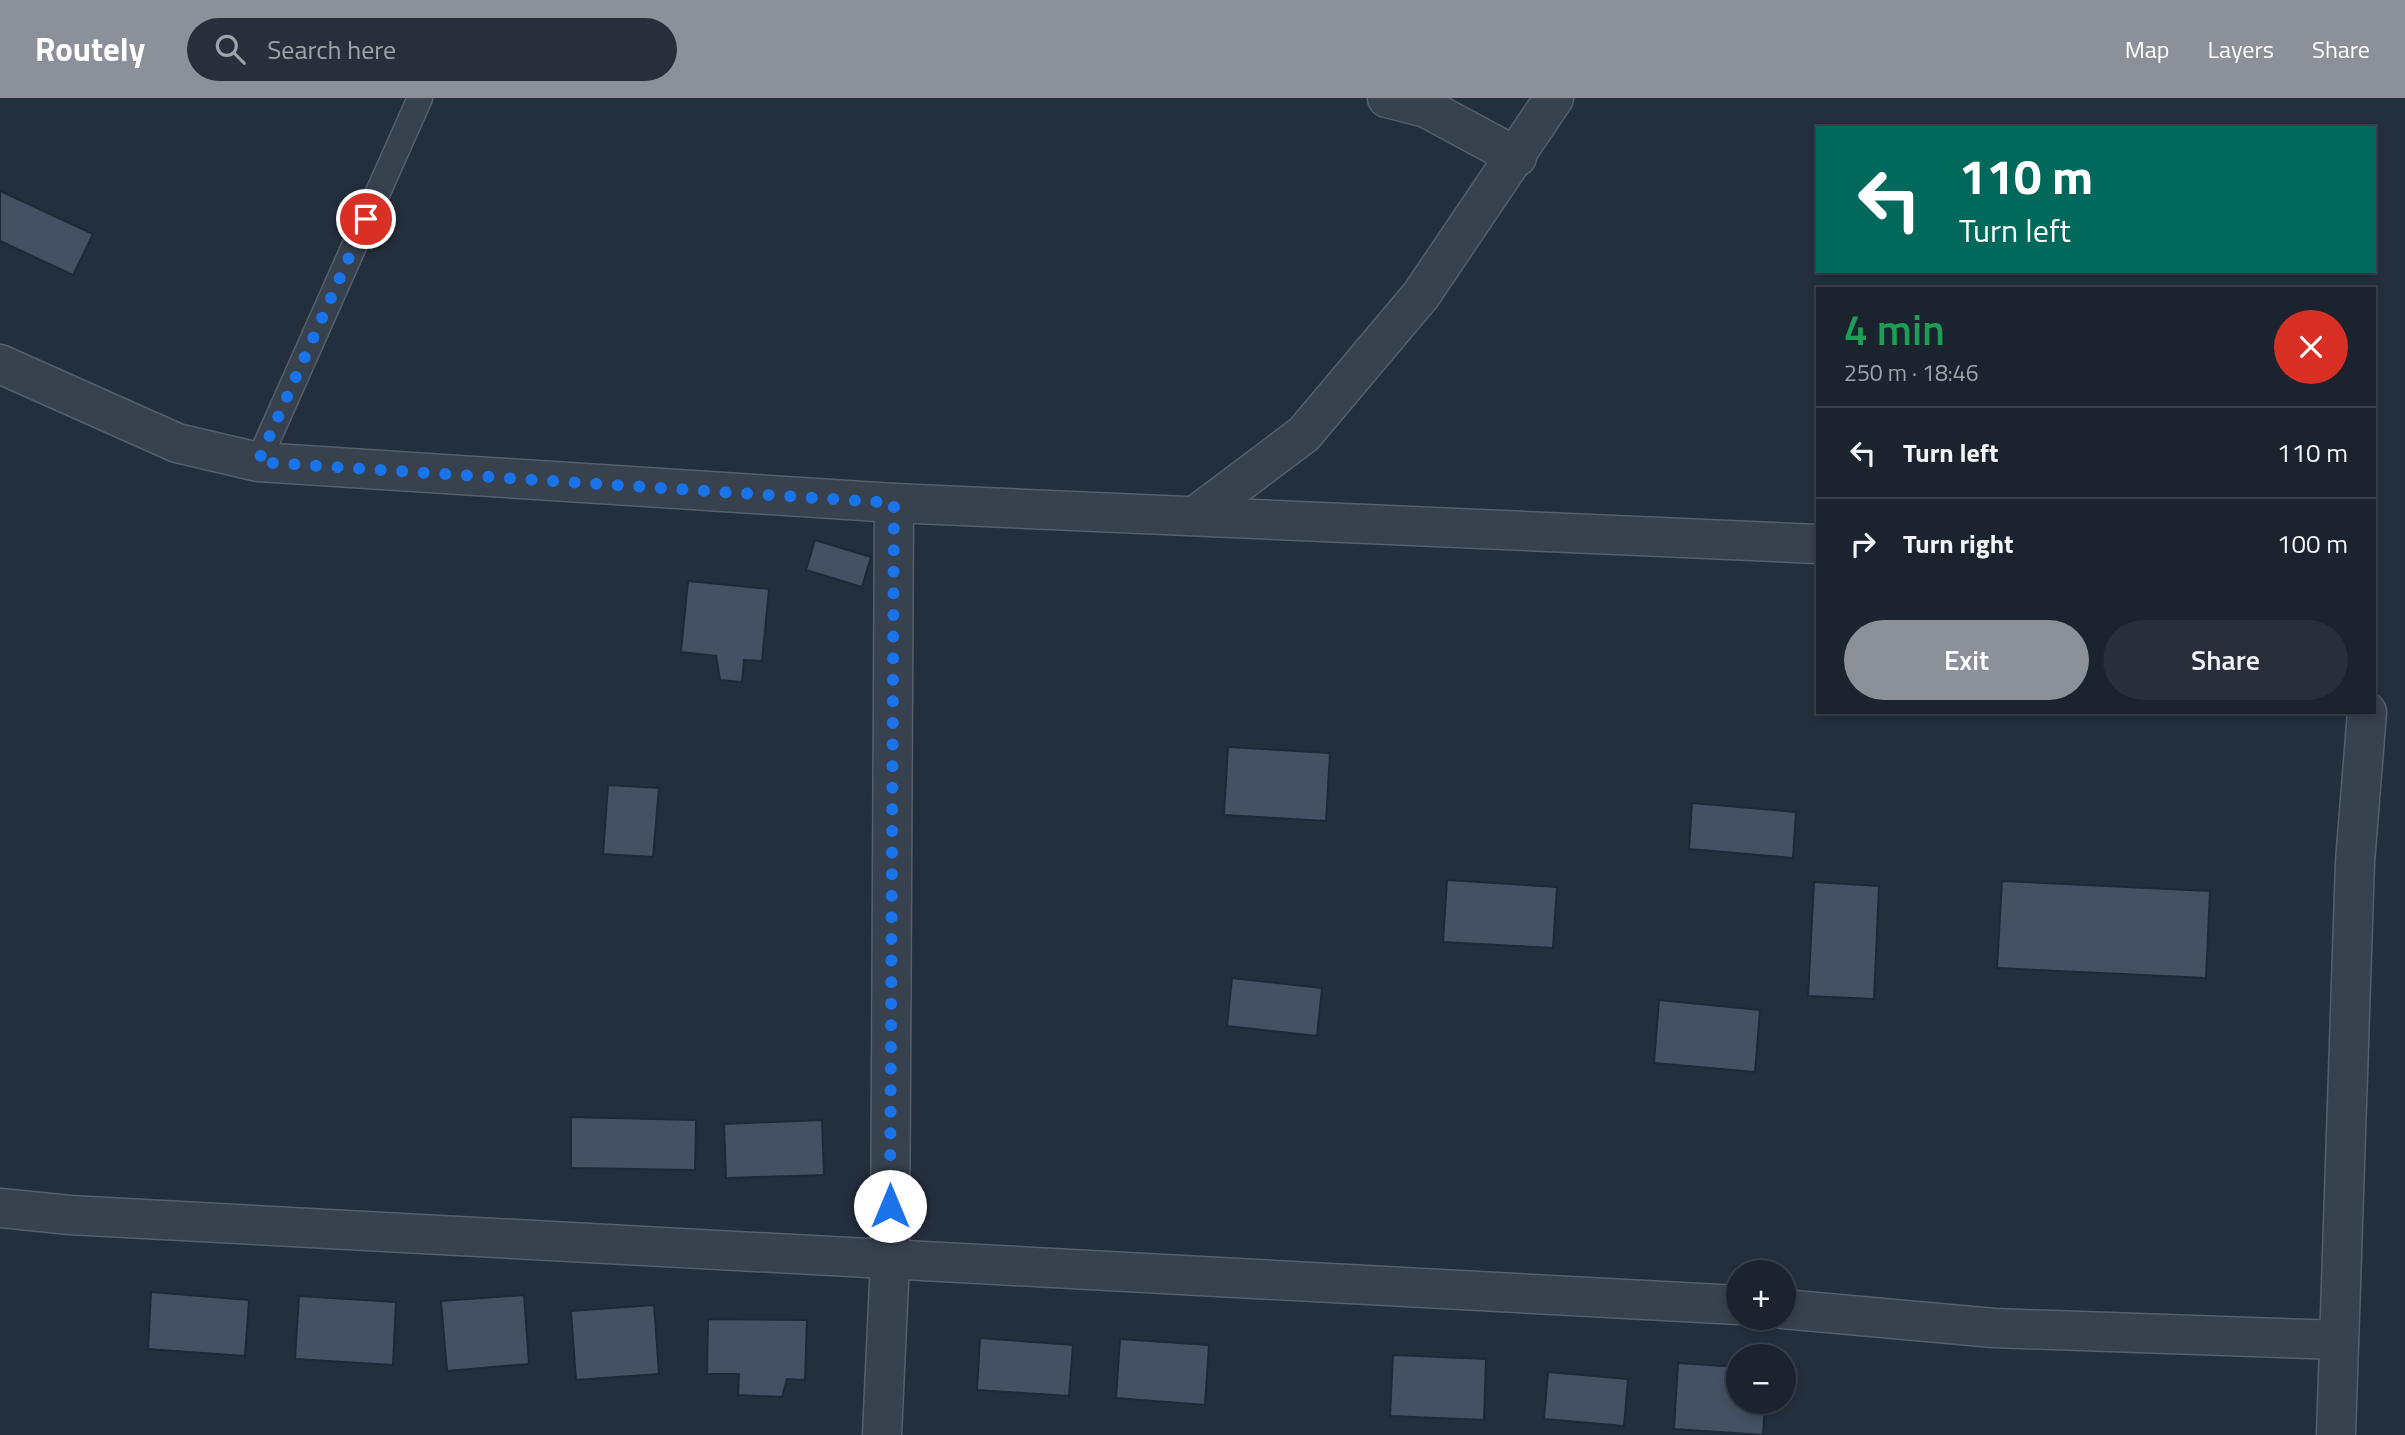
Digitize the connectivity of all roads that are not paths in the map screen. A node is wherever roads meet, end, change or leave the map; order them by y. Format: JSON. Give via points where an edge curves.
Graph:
{"nodes":[{"id":1,"x":420,"y":98,"type":"edge"},
{"id":2,"x":1387,"y":98,"type":"edge"},
{"id":3,"x":1554,"y":98,"type":"edge"},
{"id":4,"x":1517,"y":157,"type":"junction"},
{"id":5,"x":0,"y":363,"type":"edge"},
{"id":6,"x":258,"y":462,"type":"junction"},
{"id":7,"x":894,"y":503,"type":"junction"},
{"id":8,"x":1195,"y":516,"type":"junction"},
{"id":9,"x":1816,"y":544,"type":"edge"},
{"id":10,"x":2367,"y":714,"type":"edge"},
{"id":11,"x":0,"y":1208,"type":"edge"},
{"id":12,"x":890,"y":1260,"type":"junction"},
{"id":13,"x":1726,"y":1304,"type":"edge"},
{"id":14,"x":1796,"y":1310,"type":"edge"},
{"id":15,"x":2339,"y":1340,"type":"junction"},
{"id":16,"x":882,"y":1435,"type":"edge"},
{"id":17,"x":2336,"y":1435,"type":"edge"}],
"edges":[{"from":1,"to":6,"type":"lane"},
{"from":2,"to":4,"type":"street","via":[[1426,108]]},
{"from":3,"to":4,"type":"street"},
{"from":4,"to":8,"type":"street","via":[[1421,295],[1304,434]]},
{"from":5,"to":6,"type":"street","via":[[177,443]]},
{"from":6,"to":7,"type":"street"},
{"from":7,"to":8,"type":"street"},
{"from":7,"to":12,"type":"street"},
{"from":8,"to":9,"type":"street"},
{"from":10,"to":15,"type":"street","via":[[2355,862]]},
{"from":11,"to":12,"type":"street"},
{"from":12,"to":13,"type":"street"},
{"from":12,"to":16,"type":"street"},
{"from":14,"to":15,"type":"street","via":[[1994,1328]]},
{"from":15,"to":17,"type":"street"}]}
